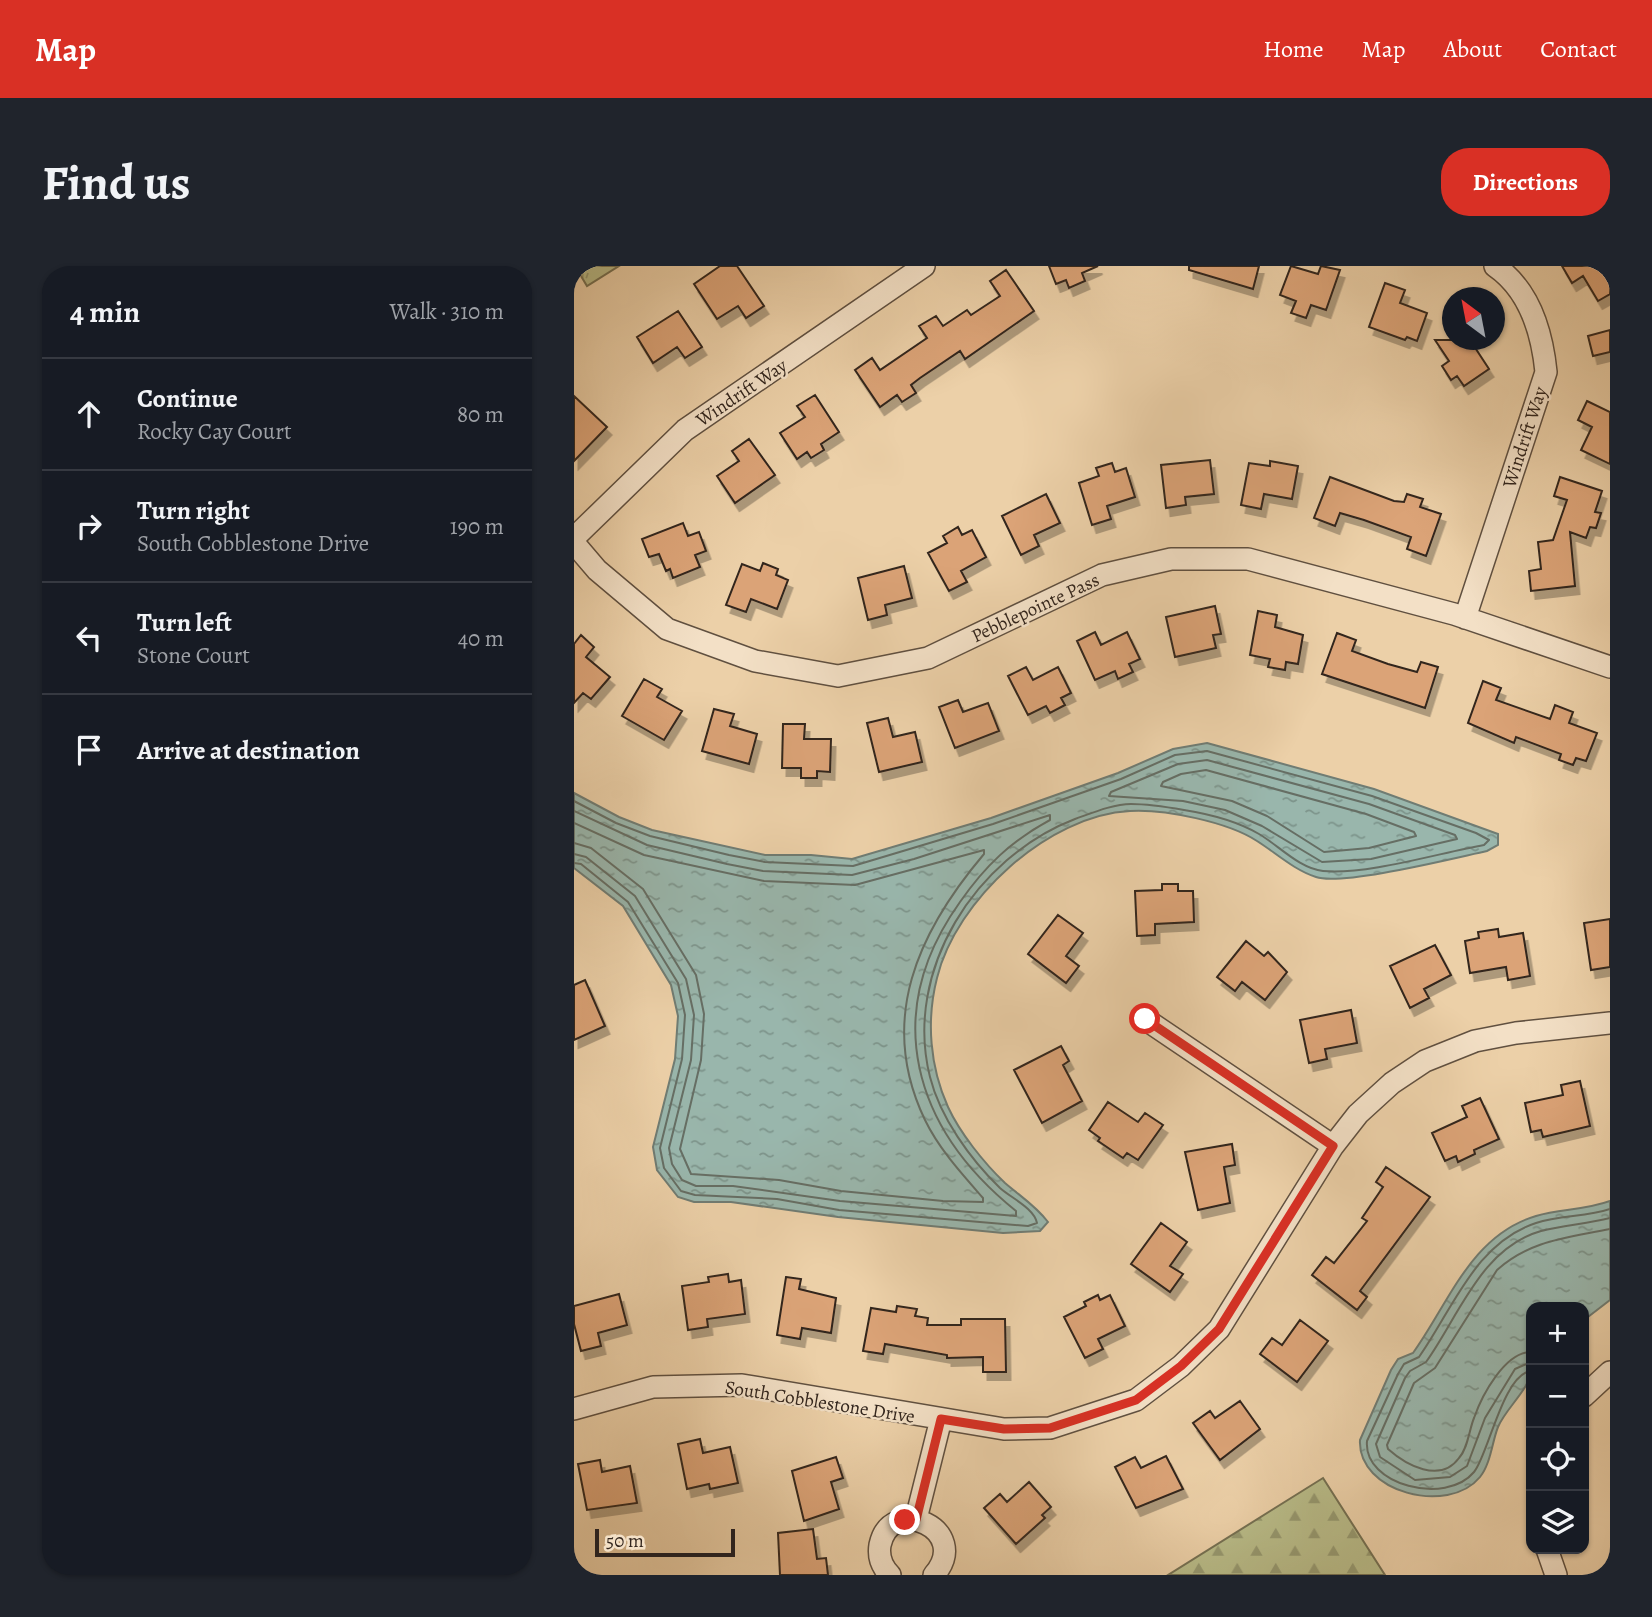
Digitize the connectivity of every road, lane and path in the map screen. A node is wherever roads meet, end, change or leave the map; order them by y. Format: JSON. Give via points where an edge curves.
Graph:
{"nodes":[{"id":1,"x":924,"y":266,"type":"edge"},
{"id":2,"x":1495,"y":266,"type":"edge"},
{"id":3,"x":574,"y":540,"type":"edge"},
{"id":4,"x":1465,"y":618,"type":"junction"},
{"id":5,"x":1610,"y":667,"type":"edge"},
{"id":6,"x":1145,"y":1019,"type":"dead end"},
{"id":7,"x":1610,"y":1023,"type":"edge"},
{"id":8,"x":1333,"y":1146,"type":"junction"},
{"id":9,"x":1610,"y":1372,"type":"edge"},
{"id":10,"x":1589,"y":1391,"type":"edge"},
{"id":11,"x":574,"y":1409,"type":"edge"},
{"id":12,"x":941,"y":1419,"type":"junction"},
{"id":13,"x":916,"y":1520,"type":"junction"},
{"id":14,"x":1549,"y":1554,"type":"edge"},
{"id":15,"x":890,"y":1575,"type":"edge"},
{"id":16,"x":934,"y":1575,"type":"edge"},
{"id":17,"x":1556,"y":1575,"type":"edge"}],
"edges":[{"from":1,"to":3,"type":"street","name":"Windrift Way","via":[[685,430]]},
{"from":2,"to":4,"type":"street","name":"Windrift Way","via":[[1520,291],[1536,320],[1546,372]]},
{"from":3,"to":4,"type":"street","name":"Pebblepointe Pass","via":[[597,570],[667,629],[755,661],[838,676],[928,658],[1102,575],[1171,559],[1248,559]]},
{"from":4,"to":5,"type":"street","name":"Pebblepointe Pass"},
{"from":6,"to":8,"type":"street"},
{"from":7,"to":8,"type":"street","name":"South Cobblestone Drive","via":[[1494,1036],[1441,1053],[1383,1090]]},
{"from":8,"to":12,"type":"street","name":"South Cobblestone Drive","via":[[1219,1329],[1136,1400],[1050,1428],[1004,1429]]},
{"from":9,"to":10,"type":"street"},
{"from":11,"to":12,"type":"street","name":"South Cobblestone Drive","via":[[653,1387],[742,1385]]},
{"from":12,"to":13,"type":"street"},
{"from":13,"to":15,"type":"street","via":[[895,1524],[882,1540],[881,1560]]},
{"from":13,"to":16,"type":"street","via":[[935,1528],[941,1537],[944,1558]]},
{"from":14,"to":17,"type":"street"}]}
